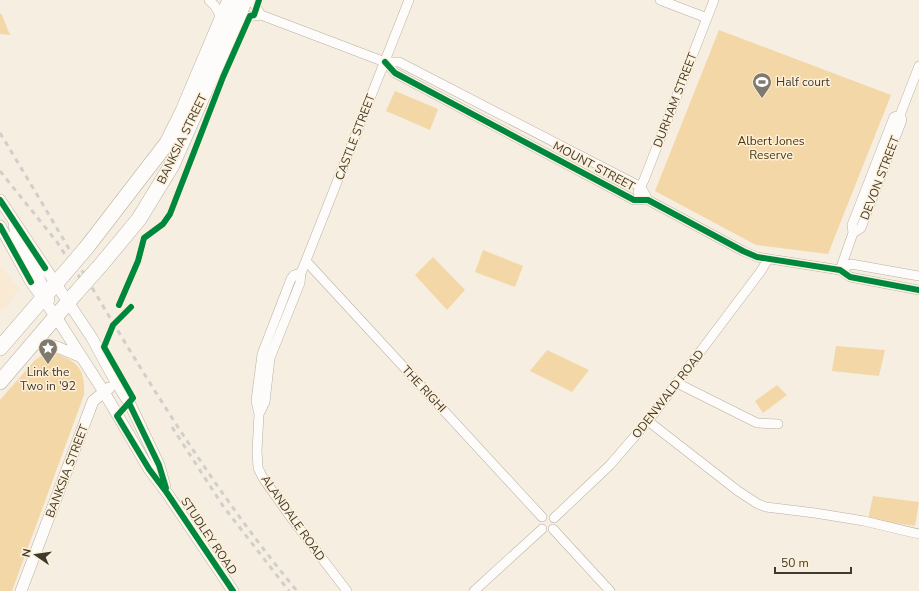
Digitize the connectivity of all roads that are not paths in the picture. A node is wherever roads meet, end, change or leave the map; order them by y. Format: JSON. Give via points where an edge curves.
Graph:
{"nodes":[{"id":1,"x":209,"y":0,"type":"edge"},
{"id":2,"x":230,"y":0,"type":"edge"},
{"id":3,"x":245,"y":0,"type":"edge"},
{"id":4,"x":252,"y":0,"type":"edge"},
{"id":5,"x":409,"y":0,"type":"edge"},
{"id":6,"x":660,"y":0,"type":"edge"},
{"id":7,"x":714,"y":0,"type":"edge"},
{"id":8,"x":262,"y":15,"type":"junction"},
{"id":9,"x":707,"y":18,"type":"junction"},
{"id":10,"x":229,"y":21,"type":"junction"},
{"id":11,"x":385,"y":62,"type":"junction"},
{"id":12,"x":919,"y":66,"type":"edge"},
{"id":13,"x":641,"y":188,"type":"junction"},
{"id":14,"x":0,"y":200,"type":"edge"},
{"id":15,"x":634,"y":200,"type":"junction"},
{"id":16,"x":648,"y":200,"type":"junction"},
{"id":17,"x":0,"y":226,"type":"edge"},
{"id":18,"x":18,"y":241,"type":"junction"},
{"id":19,"x":768,"y":259,"type":"junction"},
{"id":20,"x":306,"y":261,"type":"junction"},
{"id":21,"x":840,"y":270,"type":"junction"},
{"id":22,"x":919,"y":276,"type":"edge"},
{"id":23,"x":52,"y":288,"type":"junction"},
{"id":24,"x":919,"y":290,"type":"edge"},
{"id":25,"x":72,"y":298,"type":"junction"},
{"id":26,"x":56,"y":317,"type":"junction"},
{"id":27,"x":35,"y":341,"type":"junction"},
{"id":28,"x":0,"y":348,"type":"edge"},
{"id":29,"x":79,"y":356,"type":"junction"},
{"id":30,"x":0,"y":382,"type":"edge"},
{"id":31,"x":116,"y":382,"type":"junction"},
{"id":32,"x":677,"y":383,"type":"junction"},
{"id":33,"x":104,"y":392,"type":"junction"},
{"id":34,"x":259,"y":414,"type":"joint"},
{"id":35,"x":648,"y":421,"type":"junction"},
{"id":36,"x":778,"y":424,"type":"dead end"},
{"id":37,"x":167,"y":494,"type":"junction"},
{"id":38,"x":542,"y":517,"type":"junction"},
{"id":39,"x":554,"y":518,"type":"junction"},
{"id":40,"x":542,"y":529,"type":"junction"},
{"id":41,"x":553,"y":529,"type":"junction"},
{"id":42,"x":919,"y":534,"type":"edge"},
{"id":43,"x":21,"y":591,"type":"edge"},
{"id":44,"x":233,"y":591,"type":"edge"},
{"id":45,"x":347,"y":591,"type":"edge"},
{"id":46,"x":474,"y":591,"type":"edge"},
{"id":47,"x":610,"y":591,"type":"edge"}],
"edges":[{"from":1,"to":10,"type":"street"},
{"from":2,"to":10,"type":"highway","name":"BANKSIA STREET"},
{"from":3,"to":10,"type":"highway","name":"BANKSIA STREET"},
{"from":4,"to":8,"type":"street"},
{"from":5,"to":11,"type":"street","name":"CASTLE STREET"},
{"from":6,"to":9,"type":"street"},
{"from":7,"to":9,"type":"street","name":"DURHAM STREET"},
{"from":8,"to":10,"type":"street"},
{"from":8,"to":11,"type":"street","name":"MOUNT STREET"},
{"from":9,"to":13,"type":"street","name":"DURHAM STREET"},
{"from":10,"to":23,"type":"highway","name":"BANKSIA STREET","bridge":true,"via":[[167,143]]},
{"from":10,"to":25,"type":"highway","name":"BANKSIA STREET","bridge":true,"via":[[172,165],[139,218]]},
{"from":11,"to":13,"type":"street","name":"MOUNT STREET","via":[[399,62]]},
{"from":11,"to":15,"type":"street","name":"MOUNT STREET","via":[[395,73]]},
{"from":11,"to":20,"type":"street","name":"CASTLE STREET"},
{"from":12,"to":21,"type":"street","name":"DEVON STREET","via":[[861,228],[853,233]]},
{"from":13,"to":15,"type":"street","name":"DURHAM STREET"},
{"from":13,"to":16,"type":"street","name":"MOUNT STREET"},
{"from":14,"to":18,"type":"street","name":"STUDLEY ROAD","via":[[13,220]]},
{"from":15,"to":16,"type":"street","name":"MOUNT STREET"},
{"from":16,"to":19,"type":"street","name":"MOUNT STREET","via":[[743,251]]},
{"from":17,"to":18,"type":"street","name":"STUDLEY ROAD"},
{"from":18,"to":23,"type":"street","name":"STUDLEY ROAD"},
{"from":18,"to":23,"type":"street","name":"STUDLEY ROAD","via":[[31,282]]},
{"from":19,"to":21,"type":"street","name":"MOUNT STREET"},
{"from":19,"to":32,"type":"street","name":"ODENWALD ROAD"},
{"from":20,"to":34,"type":"street","name":"CASTLE STREET","via":[[301,273],[291,279],[262,354],[256,401]]},
{"from":20,"to":38,"type":"street","name":"THE RIGHI"},
{"from":21,"to":22,"type":"street","name":"MOUNT STREET","via":[[851,264]]},
{"from":21,"to":24,"type":"street","name":"MOUNT STREET","via":[[850,277]]},
{"from":23,"to":25,"type":"street","name":"STUDLEY ROAD"},
{"from":23,"to":26,"type":"street","name":"STUDLEY ROAD"},
{"from":23,"to":28,"type":"highway","name":"BANKSIA STREET"},
{"from":25,"to":26,"type":"highway","name":"BANKSIA STREET"},
{"from":25,"to":31,"type":"street","name":"STUDLEY ROAD"},
{"from":26,"to":27,"type":"highway","name":"BANKSIA STREET"},
{"from":26,"to":29,"type":"street","name":"STUDLEY ROAD"},
{"from":27,"to":29,"type":"street"},
{"from":27,"to":30,"type":"highway","name":"BANKSIA STREET"},
{"from":29,"to":33,"type":"street","name":"STUDLEY ROAD"},
{"from":31,"to":33,"type":"street","name":"BANKSIA STREET"},
{"from":31,"to":37,"type":"street","name":"STUDLEY ROAD","via":[[130,404],[159,465]]},
{"from":32,"to":35,"type":"street","name":"ODENWALD ROAD"},
{"from":32,"to":36,"type":"street","via":[[757,423]]},
{"from":33,"to":37,"type":"street","name":"STUDLEY ROAD","via":[[149,469]]},
{"from":33,"to":43,"type":"street","name":"BANKSIA STREET","via":[[93,401]]},
{"from":34,"to":45,"type":"street","name":"ALANDALE ROAD","via":[[257,451],[258,468],[262,478]]},
{"from":35,"to":39,"type":"street","name":"ODENWALD ROAD","via":[[610,465]]},
{"from":35,"to":42,"type":"street","via":[[758,504],[857,520]]},
{"from":37,"to":44,"type":"street","name":"STUDLEY ROAD"},
{"from":38,"to":39,"type":"street","via":[[548,515]]},
{"from":38,"to":40,"type":"street"},
{"from":39,"to":41,"type":"street","via":[[556,524]]},
{"from":40,"to":41,"type":"street","via":[[547,532]]},
{"from":40,"to":46,"type":"street"},
{"from":41,"to":47,"type":"street"}]}
